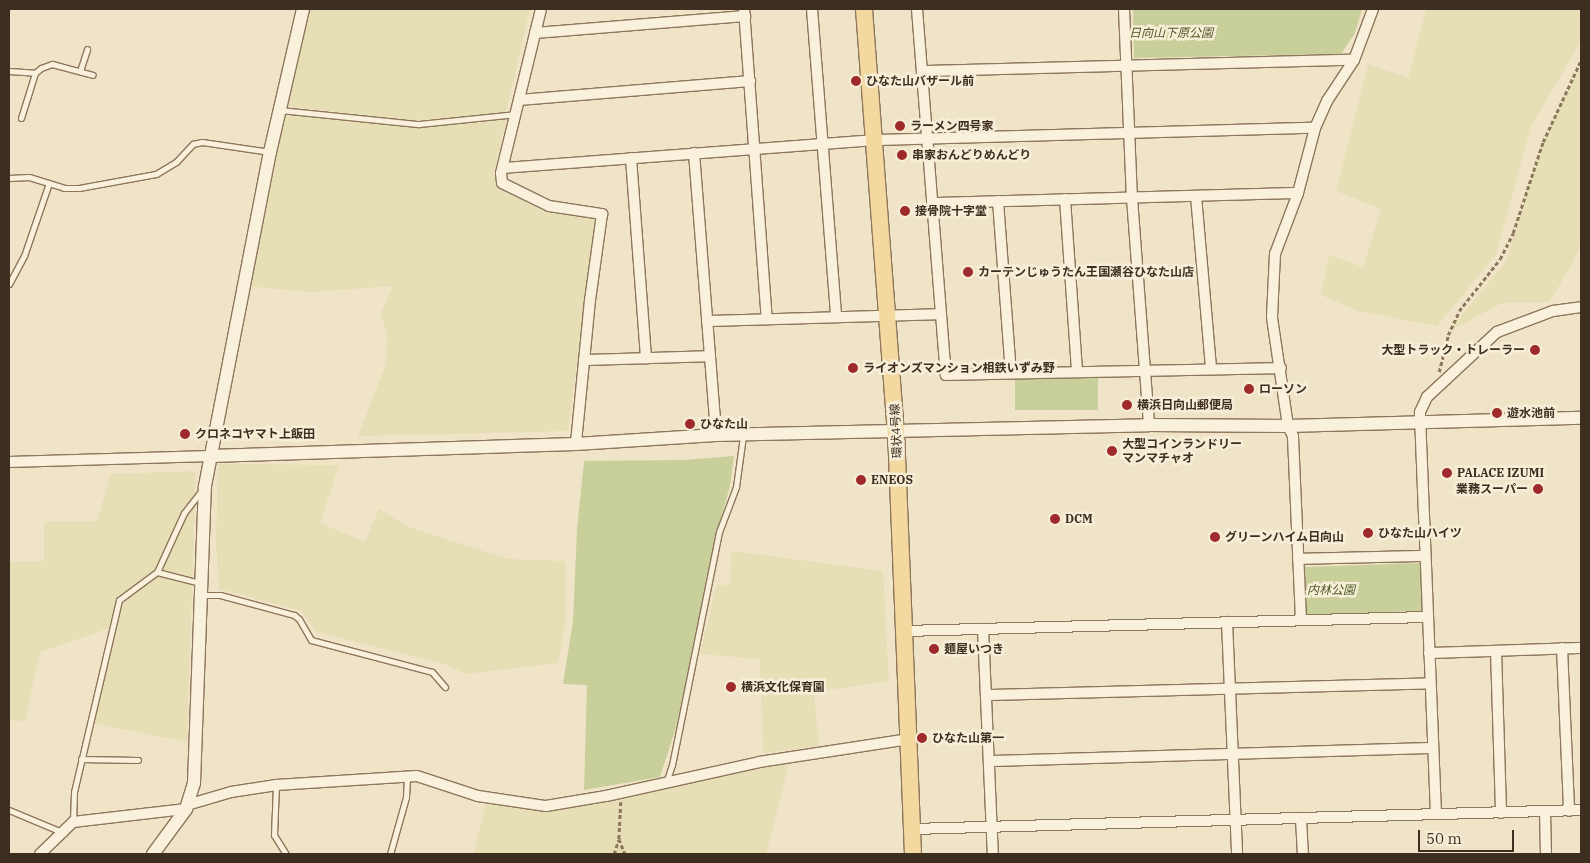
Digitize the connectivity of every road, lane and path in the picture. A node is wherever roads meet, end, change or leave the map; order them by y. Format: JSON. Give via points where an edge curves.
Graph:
{"nodes":[{"id":1,"x":303,"y":9,"type":"edge"},
{"id":2,"x":541,"y":9,"type":"edge"},
{"id":3,"x":812,"y":9,"type":"edge"},
{"id":4,"x":864,"y":9,"type":"edge"},
{"id":5,"x":917,"y":9,"type":"edge"},
{"id":6,"x":1124,"y":9,"type":"edge"},
{"id":7,"x":1373,"y":9,"type":"edge"},
{"id":8,"x":744,"y":12,"type":"edge"},
{"id":9,"x":535,"y":33,"type":"junction"},
{"id":10,"x":86,"y":49,"type":"dead end"},
{"id":11,"x":1354,"y":60,"type":"junction"},
{"id":12,"x":1581,"y":60,"type":"edge"},
{"id":13,"x":1126,"y":66,"type":"junction"},
{"id":14,"x":9,"y":71,"type":"edge"},
{"id":15,"x":80,"y":71,"type":"junction"},
{"id":16,"x":922,"y":71,"type":"junction"},
{"id":17,"x":36,"y":73,"type":"junction"},
{"id":18,"x":93,"y":75,"type":"dead end"},
{"id":19,"x":750,"y":81,"type":"junction"},
{"id":20,"x":519,"y":100,"type":"junction"},
{"id":21,"x":280,"y":110,"type":"junction"},
{"id":22,"x":516,"y":114,"type":"junction"},
{"id":23,"x":21,"y":118,"type":"dead end"},
{"id":24,"x":1315,"y":128,"type":"junction"},
{"id":25,"x":1129,"y":133,"type":"junction"},
{"id":26,"x":927,"y":138,"type":"junction"},
{"id":27,"x":874,"y":140,"type":"junction"},
{"id":28,"x":822,"y":144,"type":"junction"},
{"id":29,"x":754,"y":149,"type":"junction"},
{"id":30,"x":270,"y":152,"type":"junction"},
{"id":31,"x":694,"y":153,"type":"junction"},
{"id":32,"x":631,"y":158,"type":"junction"},
{"id":33,"x":502,"y":168,"type":"junction"},
{"id":34,"x":9,"y":178,"type":"edge"},
{"id":35,"x":49,"y":183,"type":"junction"},
{"id":36,"x":1298,"y":193,"type":"junction"},
{"id":37,"x":1196,"y":196,"type":"junction"},
{"id":38,"x":1132,"y":198,"type":"junction"},
{"id":39,"x":1065,"y":199,"type":"junction"},
{"id":40,"x":998,"y":201,"type":"junction"},
{"id":41,"x":932,"y":203,"type":"junction"},
{"id":42,"x":9,"y":284,"type":"edge"},
{"id":43,"x":1581,"y":307,"type":"edge"},
{"id":44,"x":940,"y":314,"type":"junction"},
{"id":45,"x":888,"y":315,"type":"junction"},
{"id":46,"x":836,"y":317,"type":"junction"},
{"id":47,"x":767,"y":319,"type":"junction"},
{"id":48,"x":707,"y":321,"type":"junction"},
{"id":49,"x":710,"y":356,"type":"junction"},
{"id":50,"x":646,"y":358,"type":"junction"},
{"id":51,"x":584,"y":360,"type":"junction"},
{"id":52,"x":1210,"y":368,"type":"junction"},
{"id":53,"x":1281,"y":368,"type":"junction"},
{"id":54,"x":1146,"y":370,"type":"junction"},
{"id":55,"x":1077,"y":372,"type":"junction"},
{"id":56,"x":1011,"y":373,"type":"junction"},
{"id":57,"x":1440,"y":386,"type":"junction"},
{"id":58,"x":1581,"y":418,"type":"edge"},
{"id":59,"x":1419,"y":422,"type":"junction"},
{"id":60,"x":1149,"y":425,"type":"junction"},
{"id":61,"x":1288,"y":426,"type":"junction"},
{"id":62,"x":896,"y":431,"type":"junction"},
{"id":63,"x":743,"y":435,"type":"junction"},
{"id":64,"x":716,"y":436,"type":"junction"},
{"id":65,"x":576,"y":444,"type":"junction"},
{"id":66,"x":211,"y":456,"type":"junction"},
{"id":67,"x":9,"y":462,"type":"edge"},
{"id":68,"x":205,"y":486,"type":"junction"},
{"id":69,"x":1425,"y":556,"type":"junction"},
{"id":70,"x":1298,"y":559,"type":"junction"},
{"id":71,"x":157,"y":572,"type":"junction"},
{"id":72,"x":202,"y":589,"type":"junction"},
{"id":73,"x":1428,"y":617,"type":"junction"},
{"id":74,"x":1301,"y":620,"type":"junction"},
{"id":75,"x":1227,"y":622,"type":"junction"},
{"id":76,"x":984,"y":629,"type":"junction"},
{"id":77,"x":905,"y":631,"type":"junction"},
{"id":78,"x":1562,"y":648,"type":"junction"},
{"id":79,"x":1581,"y":648,"type":"edge"},
{"id":80,"x":1496,"y":651,"type":"junction"},
{"id":81,"x":1429,"y":653,"type":"junction"},
{"id":82,"x":1430,"y":683,"type":"junction"},
{"id":83,"x":445,"y":687,"type":"dead end"},
{"id":84,"x":1230,"y":689,"type":"junction"},
{"id":85,"x":986,"y":695,"type":"junction"},
{"id":86,"x":909,"y":739,"type":"junction"},
{"id":87,"x":1433,"y":748,"type":"junction"},
{"id":88,"x":1233,"y":754,"type":"junction"},
{"id":89,"x":81,"y":758,"type":"junction"},
{"id":90,"x":138,"y":760,"type":"dead end"},
{"id":91,"x":989,"y":761,"type":"junction"},
{"id":92,"x":407,"y":776,"type":"junction"},
{"id":93,"x":666,"y":783,"type":"junction"},
{"id":94,"x":276,"y":785,"type":"junction"},
{"id":95,"x":620,"y":792,"type":"junction"},
{"id":96,"x":186,"y":807,"type":"junction"},
{"id":97,"x":9,"y":810,"type":"edge"},
{"id":98,"x":1581,"y":810,"type":"edge"},
{"id":99,"x":1545,"y":811,"type":"junction"},
{"id":100,"x":1569,"y":811,"type":"junction"},
{"id":101,"x":1501,"y":813,"type":"junction"},
{"id":102,"x":1436,"y":814,"type":"junction"},
{"id":103,"x":1301,"y":818,"type":"junction"},
{"id":104,"x":1235,"y":820,"type":"junction"},
{"id":105,"x":73,"y":822,"type":"junction"},
{"id":106,"x":992,"y":826,"type":"junction"},
{"id":107,"x":913,"y":829,"type":"junction"},
{"id":108,"x":64,"y":833,"type":"junction"},
{"id":109,"x":619,"y":840,"type":"junction"},
{"id":110,"x":40,"y":854,"type":"edge"},
{"id":111,"x":153,"y":854,"type":"edge"},
{"id":112,"x":286,"y":854,"type":"edge"},
{"id":113,"x":390,"y":854,"type":"edge"},
{"id":114,"x":614,"y":854,"type":"edge"},
{"id":115,"x":625,"y":854,"type":"edge"},
{"id":116,"x":913,"y":854,"type":"edge"},
{"id":117,"x":993,"y":854,"type":"edge"},
{"id":118,"x":1237,"y":854,"type":"edge"},
{"id":119,"x":1303,"y":854,"type":"edge"},
{"id":120,"x":1546,"y":854,"type":"edge"}],
"edges":[{"from":1,"to":21,"type":"street"},
{"from":2,"to":9,"type":"street"},
{"from":3,"to":28,"type":"street"},
{"from":4,"to":27,"type":"main road","name":"環状4号線"},
{"from":5,"to":16,"type":"street"},
{"from":6,"to":13,"type":"street"},
{"from":7,"to":11,"type":"street"},
{"from":8,"to":9,"type":"street"},
{"from":8,"to":19,"type":"street"},
{"from":9,"to":20,"type":"street"},
{"from":10,"to":15,"type":"lane"},
{"from":11,"to":13,"type":"street"},
{"from":11,"to":24,"type":"street","via":[[1327,101]]},
{"from":12,"to":57,"type":"path","via":[[1542,142],[1513,232],[1500,259],[1459,311],[1448,334],[1439,366]]},
{"from":13,"to":16,"type":"street"},
{"from":13,"to":25,"type":"street"},
{"from":14,"to":17,"type":"lane"},
{"from":15,"to":17,"type":"lane","via":[[52,64]]},
{"from":15,"to":18,"type":"lane"},
{"from":16,"to":26,"type":"street"},
{"from":17,"to":23,"type":"lane"},
{"from":19,"to":20,"type":"street"},
{"from":19,"to":29,"type":"street"},
{"from":20,"to":22,"type":"street"},
{"from":21,"to":22,"type":"lane","via":[[419,124]]},
{"from":21,"to":30,"type":"street"},
{"from":22,"to":33,"type":"street"},
{"from":24,"to":25,"type":"street"},
{"from":24,"to":36,"type":"street"},
{"from":25,"to":26,"type":"street"},
{"from":25,"to":38,"type":"street"},
{"from":26,"to":27,"type":"street"},
{"from":26,"to":41,"type":"street"},
{"from":27,"to":28,"type":"street"},
{"from":27,"to":45,"type":"main road","name":"環状4号線"},
{"from":28,"to":29,"type":"street"},
{"from":28,"to":46,"type":"street"},
{"from":29,"to":31,"type":"street"},
{"from":29,"to":47,"type":"street"},
{"from":30,"to":35,"type":"lane","via":[[202,142],[193,144],[176,162],[156,174],[79,188]]},
{"from":30,"to":66,"type":"street"},
{"from":31,"to":32,"type":"street"},
{"from":31,"to":48,"type":"street"},
{"from":32,"to":33,"type":"street"},
{"from":32,"to":50,"type":"street"},
{"from":33,"to":51,"type":"street","via":[[502,183],[533,200],[549,206],[602,214]]},
{"from":34,"to":35,"type":"lane","via":[[28,177]]},
{"from":35,"to":42,"type":"lane","via":[[24,256]]},
{"from":36,"to":37,"type":"street"},
{"from":36,"to":53,"type":"street","via":[[1275,254],[1272,317]]},
{"from":37,"to":38,"type":"street"},
{"from":37,"to":52,"type":"street"},
{"from":38,"to":39,"type":"street"},
{"from":38,"to":54,"type":"street"},
{"from":39,"to":40,"type":"street"},
{"from":39,"to":55,"type":"street"},
{"from":40,"to":41,"type":"street"},
{"from":40,"to":56,"type":"street"},
{"from":41,"to":44,"type":"street"},
{"from":43,"to":57,"type":"street","via":[[1553,311],[1497,332]]},
{"from":44,"to":45,"type":"street"},
{"from":44,"to":56,"type":"street","via":[[946,376]]},
{"from":45,"to":46,"type":"street"},
{"from":45,"to":62,"type":"main road","name":"環状4号線"},
{"from":46,"to":47,"type":"street"},
{"from":47,"to":48,"type":"street"},
{"from":48,"to":49,"type":"street"},
{"from":49,"to":50,"type":"street"},
{"from":49,"to":64,"type":"street"},
{"from":50,"to":51,"type":"street"},
{"from":51,"to":65,"type":"street"},
{"from":52,"to":53,"type":"street"},
{"from":52,"to":54,"type":"street"},
{"from":53,"to":61,"type":"street"},
{"from":54,"to":55,"type":"street"},
{"from":54,"to":60,"type":"street"},
{"from":55,"to":56,"type":"street"},
{"from":57,"to":59,"type":"street","via":[[1428,397]]},
{"from":58,"to":59,"type":"street"},
{"from":59,"to":61,"type":"street"},
{"from":59,"to":69,"type":"street"},
{"from":60,"to":61,"type":"street"},
{"from":60,"to":62,"type":"street"},
{"from":61,"to":70,"type":"street","via":[[1293,436]]},
{"from":62,"to":63,"type":"street"},
{"from":62,"to":77,"type":"main road","name":"環状4号線"},
{"from":63,"to":64,"type":"street"},
{"from":63,"to":93,"type":"lane","via":[[736,487],[720,532]]},
{"from":64,"to":65,"type":"street"},
{"from":65,"to":66,"type":"street"},
{"from":66,"to":67,"type":"street"},
{"from":66,"to":68,"type":"street"},
{"from":68,"to":71,"type":"lane","via":[[184,513]]},
{"from":68,"to":72,"type":"street"},
{"from":69,"to":70,"type":"street"},
{"from":69,"to":73,"type":"street"},
{"from":70,"to":74,"type":"street"},
{"from":71,"to":72,"type":"lane"},
{"from":71,"to":89,"type":"lane","via":[[119,600]]},
{"from":72,"to":83,"type":"lane","via":[[294,615],[311,640],[432,672]]},
{"from":72,"to":96,"type":"street","via":[[194,783]]},
{"from":73,"to":74,"type":"street"},
{"from":73,"to":81,"type":"street"},
{"from":74,"to":75,"type":"street"},
{"from":75,"to":76,"type":"street"},
{"from":75,"to":84,"type":"street"},
{"from":76,"to":77,"type":"street"},
{"from":76,"to":85,"type":"street"},
{"from":77,"to":86,"type":"main road","name":"環状4号線"},
{"from":78,"to":79,"type":"street"},
{"from":78,"to":80,"type":"street"},
{"from":78,"to":100,"type":"street"},
{"from":80,"to":81,"type":"street"},
{"from":80,"to":101,"type":"street"},
{"from":81,"to":82,"type":"street"},
{"from":82,"to":84,"type":"street"},
{"from":82,"to":87,"type":"street"},
{"from":84,"to":85,"type":"street"},
{"from":84,"to":88,"type":"street"},
{"from":85,"to":91,"type":"street"},
{"from":86,"to":93,"type":"street","via":[[759,762]]},
{"from":86,"to":107,"type":"main road","name":"環状4号線"},
{"from":87,"to":88,"type":"street"},
{"from":87,"to":102,"type":"street"},
{"from":88,"to":91,"type":"street"},
{"from":88,"to":104,"type":"street"},
{"from":89,"to":90,"type":"lane"},
{"from":89,"to":105,"type":"lane","via":[[74,792]]},
{"from":91,"to":106,"type":"street"},
{"from":92,"to":94,"type":"street"},
{"from":92,"to":95,"type":"street","via":[[417,776],[478,796],[546,806]]},
{"from":92,"to":113,"type":"lane","via":[[406,797]]},
{"from":93,"to":95,"type":"street"},
{"from":94,"to":96,"type":"street","via":[[231,792]]},
{"from":94,"to":112,"type":"lane","via":[[274,835]]},
{"from":95,"to":109,"type":"path","via":[[622,818]]},
{"from":96,"to":105,"type":"street"},
{"from":96,"to":111,"type":"street"},
{"from":97,"to":108,"type":"lane"},
{"from":98,"to":100,"type":"street"},
{"from":99,"to":100,"type":"street"},
{"from":99,"to":101,"type":"street"},
{"from":99,"to":120,"type":"street"},
{"from":101,"to":102,"type":"street"},
{"from":102,"to":103,"type":"street"},
{"from":103,"to":104,"type":"street"},
{"from":103,"to":119,"type":"street"},
{"from":104,"to":106,"type":"street"},
{"from":104,"to":118,"type":"street"},
{"from":105,"to":108,"type":"street"},
{"from":106,"to":107,"type":"street"},
{"from":106,"to":117,"type":"street"},
{"from":107,"to":116,"type":"main road","name":"環状4号線"},
{"from":108,"to":110,"type":"street"},
{"from":109,"to":114,"type":"path"},
{"from":109,"to":115,"type":"path"}]}
